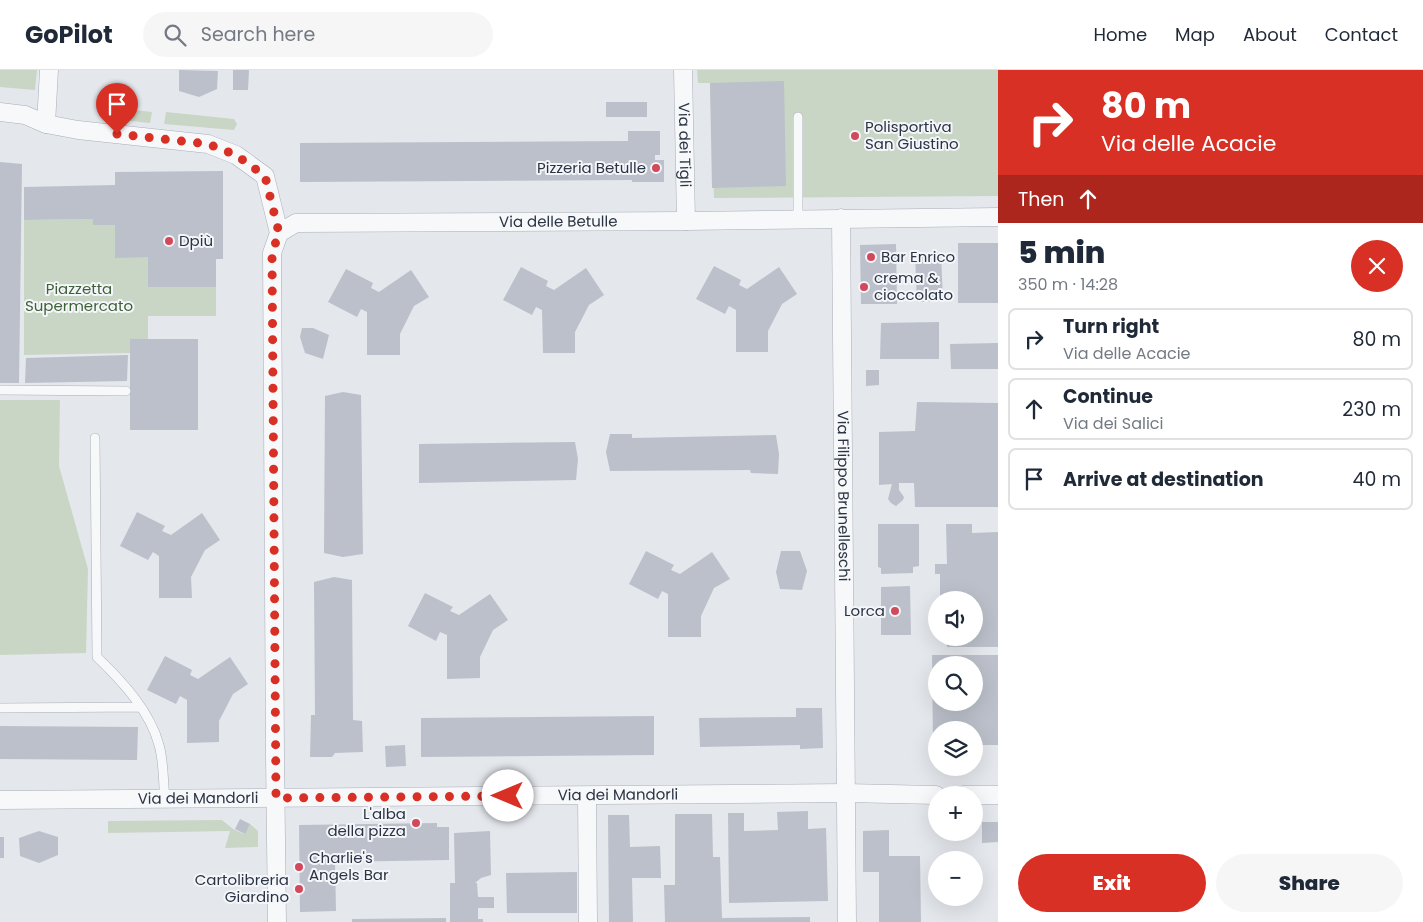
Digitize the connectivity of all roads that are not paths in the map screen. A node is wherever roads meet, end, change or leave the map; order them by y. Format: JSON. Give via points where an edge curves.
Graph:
{"nodes":[{"id":1,"x":49,"y":70,"type":"edge"},
{"id":2,"x":683,"y":70,"type":"edge"},
{"id":3,"x":0,"y":112,"type":"edge"},
{"id":4,"x":798,"y":116,"type":"dead end"},
{"id":5,"x":46,"y":124,"type":"junction"},
{"id":6,"x":998,"y":217,"type":"edge"},
{"id":7,"x":841,"y":218,"type":"junction"},
{"id":8,"x":798,"y":219,"type":"junction"},
{"id":9,"x":686,"y":221,"type":"junction"},
{"id":10,"x":279,"y":233,"type":"junction"},
{"id":11,"x":0,"y":390,"type":"edge"},
{"id":12,"x":126,"y":391,"type":"dead end"},
{"id":13,"x":95,"y":438,"type":"dead end"},
{"id":14,"x":140,"y":707,"type":"junction"},
{"id":15,"x":0,"y":708,"type":"edge"},
{"id":16,"x":846,"y":793,"type":"junction"},
{"id":17,"x":983,"y":794,"type":"edge"},
{"id":18,"x":998,"y":794,"type":"edge"},
{"id":19,"x":928,"y":795,"type":"edge"},
{"id":20,"x":588,"y":796,"type":"junction"},
{"id":21,"x":276,"y":798,"type":"junction"},
{"id":22,"x":165,"y":799,"type":"junction"},
{"id":23,"x":0,"y":800,"type":"edge"},
{"id":24,"x":277,"y":922,"type":"edge"},
{"id":25,"x":588,"y":922,"type":"edge"},
{"id":26,"x":847,"y":922,"type":"edge"}],
"edges":[{"from":1,"to":5,"type":"street"},
{"from":2,"to":9,"type":"street","name":"Via dei Tigli"},
{"from":3,"to":5,"type":"street","via":[[25,114]]},
{"from":4,"to":8,"type":"lane"},
{"from":5,"to":10,"type":"street","via":[[208,144],[236,155],[265,176]]},
{"from":6,"to":7,"type":"street","name":"Via delle Betulle"},
{"from":7,"to":8,"type":"street","name":"Via delle Betulle"},
{"from":7,"to":16,"type":"street","name":"Via Filippo Brunelleschi"},
{"from":8,"to":9,"type":"street","name":"Via delle Betulle"},
{"from":9,"to":10,"type":"street","name":"Via delle Betulle","via":[[296,223]]},
{"from":10,"to":21,"type":"street","via":[[272,253]]},
{"from":11,"to":12,"type":"lane"},
{"from":13,"to":14,"type":"lane","via":[[98,657]]},
{"from":14,"to":15,"type":"lane"},
{"from":14,"to":22,"type":"lane","via":[[159,745]]},
{"from":16,"to":19,"type":"street","name":"Via dei Mandorli"},
{"from":16,"to":20,"type":"street","name":"Via dei Mandorli"},
{"from":16,"to":26,"type":"street","name":"Via Filippo Brunelleschi"},
{"from":17,"to":18,"type":"street"},
{"from":20,"to":21,"type":"street","name":"Via dei Mandorli"},
{"from":20,"to":25,"type":"street"},
{"from":21,"to":22,"type":"street","name":"Via dei Mandorli"},
{"from":21,"to":24,"type":"street"},
{"from":22,"to":23,"type":"street","name":"Via dei Mandorli"}]}
